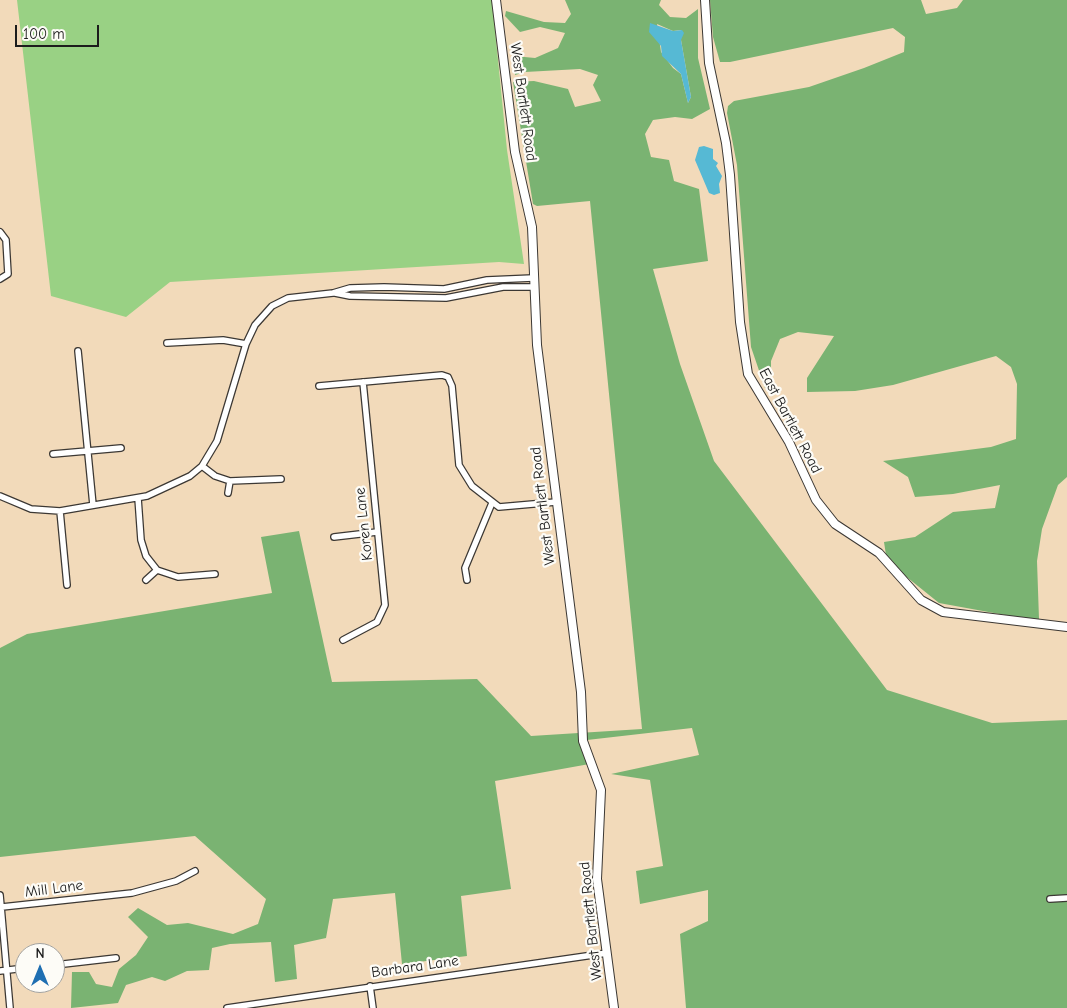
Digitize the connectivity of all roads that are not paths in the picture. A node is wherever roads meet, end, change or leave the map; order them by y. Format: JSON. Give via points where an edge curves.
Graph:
{"nodes":[{"id":1,"x":496,"y":0,"type":"edge"},
{"id":2,"x":705,"y":0,"type":"edge"},
{"id":3,"x":0,"y":232,"type":"edge"},
{"id":4,"x":503,"y":278,"type":"junction"},
{"id":5,"x":533,"y":278,"type":"junction"},
{"id":6,"x":0,"y":279,"type":"edge"},
{"id":7,"x":359,"y":287,"type":"junction"},
{"id":8,"x":503,"y":287,"type":"junction"},
{"id":9,"x":534,"y":287,"type":"junction"},
{"id":10,"x":333,"y":293,"type":"junction"},
{"id":11,"x":360,"y":296,"type":"junction"},
{"id":12,"x":167,"y":344,"type":"dead end"},
{"id":13,"x":246,"y":344,"type":"junction"},
{"id":14,"x":78,"y":351,"type":"dead end"},
{"id":15,"x":363,"y":382,"type":"junction"},
{"id":16,"x":319,"y":386,"type":"dead end"},
{"id":17,"x":121,"y":448,"type":"dead end"},
{"id":18,"x":88,"y":451,"type":"junction"},
{"id":19,"x":53,"y":454,"type":"dead end"},
{"id":20,"x":202,"y":466,"type":"junction"},
{"id":21,"x":281,"y":479,"type":"dead end"},
{"id":22,"x":230,"y":481,"type":"junction"},
{"id":23,"x":228,"y":493,"type":"dead end"},
{"id":24,"x":0,"y":496,"type":"edge"},
{"id":25,"x":138,"y":498,"type":"junction"},
{"id":26,"x":556,"y":502,"type":"junction"},
{"id":27,"x":492,"y":503,"type":"junction"},
{"id":28,"x":93,"y":505,"type":"junction"},
{"id":29,"x":60,"y":511,"type":"junction"},
{"id":30,"x":377,"y":532,"type":"junction"},
{"id":31,"x":334,"y":537,"type":"dead end"},
{"id":32,"x":157,"y":570,"type":"junction"},
{"id":33,"x":215,"y":574,"type":"dead end"},
{"id":34,"x":146,"y":580,"type":"dead end"},
{"id":35,"x":467,"y":580,"type":"dead end"},
{"id":36,"x":67,"y":585,"type":"dead end"},
{"id":37,"x":1067,"y":627,"type":"edge"},
{"id":38,"x":343,"y":640,"type":"dead end"},
{"id":39,"x":195,"y":871,"type":"dead end"},
{"id":40,"x":0,"y":895,"type":"edge"},
{"id":41,"x":1067,"y":898,"type":"edge"},
{"id":42,"x":1050,"y":899,"type":"dead end"},
{"id":43,"x":2,"y":907,"type":"junction"},
{"id":44,"x":607,"y":953,"type":"junction"},
{"id":45,"x":116,"y":958,"type":"dead end"},
{"id":46,"x":65,"y":964,"type":"edge"},
{"id":47,"x":15,"y":969,"type":"edge"},
{"id":48,"x":8,"y":970,"type":"junction"},
{"id":49,"x":0,"y":971,"type":"edge"},
{"id":50,"x":370,"y":986,"type":"junction"},
{"id":51,"x":244,"y":1007,"type":"edge"},
{"id":52,"x":10,"y":1008,"type":"edge"},
{"id":53,"x":227,"y":1008,"type":"edge"},
{"id":54,"x":373,"y":1008,"type":"edge"},
{"id":55,"x":614,"y":1008,"type":"edge"}],
"edges":[{"from":1,"to":5,"type":"street","name":"West Bartlett Road","via":[[515,152],[532,227]]},
{"from":2,"to":37,"type":"street","name":"East Bartlett Road","via":[[708,62],[730,175],[740,322],[748,374],[789,442],[816,500],[835,524],[879,553],[921,600],[943,612]]},
{"from":3,"to":6,"type":"street","via":[[6,240],[8,274]]},
{"from":4,"to":5,"type":"street"},
{"from":4,"to":7,"type":"street","via":[[444,289]]},
{"from":4,"to":8,"type":"street"},
{"from":5,"to":9,"type":"street","name":"West Bartlett Road"},
{"from":7,"to":10,"type":"street"},
{"from":7,"to":11,"type":"street"},
{"from":8,"to":9,"type":"street"},
{"from":8,"to":11,"type":"street","via":[[446,298]]},
{"from":9,"to":26,"type":"street","name":"West Bartlett Road","via":[[538,356]]},
{"from":10,"to":11,"type":"street"},
{"from":10,"to":13,"type":"street","via":[[299,296],[272,306],[261,317]]},
{"from":12,"to":13,"type":"street","via":[[222,340]]},
{"from":13,"to":20,"type":"street","via":[[217,441]]},
{"from":14,"to":18,"type":"street"},
{"from":15,"to":16,"type":"street"},
{"from":15,"to":27,"type":"street","via":[[448,377],[452,386],[459,466],[472,486]]},
{"from":15,"to":30,"type":"street","name":"Koren Lane"},
{"from":17,"to":18,"type":"street"},
{"from":18,"to":19,"type":"street"},
{"from":18,"to":28,"type":"street"},
{"from":20,"to":22,"type":"street","via":[[215,476]]},
{"from":20,"to":25,"type":"street","via":[[176,484]]},
{"from":21,"to":22,"type":"street"},
{"from":22,"to":23,"type":"street"},
{"from":24,"to":29,"type":"street","via":[[31,509]]},
{"from":25,"to":28,"type":"street"},
{"from":25,"to":32,"type":"street","via":[[146,556]]},
{"from":26,"to":27,"type":"street","via":[[499,507]]},
{"from":26,"to":44,"type":"street","name":"West Bartlett Road","via":[[581,692],[583,741],[601,790],[597,866]]},
{"from":27,"to":35,"type":"street","via":[[465,568]]},
{"from":28,"to":29,"type":"street"},
{"from":29,"to":36,"type":"street"},
{"from":30,"to":31,"type":"street"},
{"from":30,"to":38,"type":"street","name":"Koren Lane","via":[[384,611],[377,622]]},
{"from":32,"to":33,"type":"street","via":[[178,577]]},
{"from":32,"to":34,"type":"street"},
{"from":39,"to":43,"type":"street","name":"Mill Lane","via":[[176,882],[154,888]]},
{"from":40,"to":43,"type":"street"},
{"from":41,"to":42,"type":"street"},
{"from":43,"to":48,"type":"street"},
{"from":44,"to":50,"type":"street","name":"Barbara Lane"},
{"from":44,"to":55,"type":"street","name":"West Bartlett Road"},
{"from":45,"to":46,"type":"street"},
{"from":47,"to":48,"type":"street"},
{"from":48,"to":49,"type":"street"},
{"from":48,"to":52,"type":"street"},
{"from":50,"to":51,"type":"street","name":"Barbara Lane"},
{"from":50,"to":54,"type":"street"},
{"from":51,"to":53,"type":"street","name":"Barbara Lane"}]}
